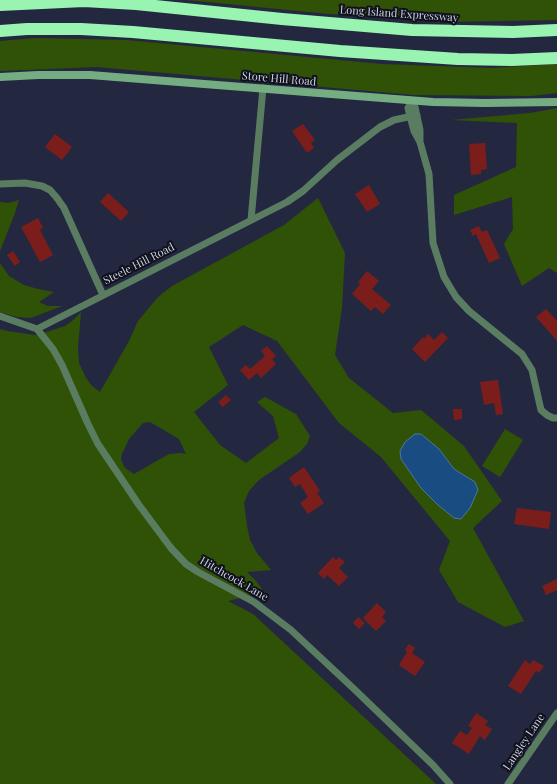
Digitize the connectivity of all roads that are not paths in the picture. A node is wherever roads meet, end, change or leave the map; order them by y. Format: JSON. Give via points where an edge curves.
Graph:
{"nodes":[{"id":1,"x":0,"y":5,"type":"edge"},
{"id":2,"x":557,"y":30,"type":"edge"},
{"id":3,"x":0,"y":31,"type":"edge"},
{"id":4,"x":557,"y":58,"type":"edge"},
{"id":5,"x":0,"y":77,"type":"edge"},
{"id":6,"x":262,"y":88,"type":"junction"},
{"id":7,"x":412,"y":101,"type":"junction"},
{"id":8,"x":557,"y":102,"type":"edge"},
{"id":9,"x":413,"y":115,"type":"junction"},
{"id":10,"x":0,"y":184,"type":"edge"},
{"id":11,"x":251,"y":220,"type":"junction"},
{"id":12,"x":103,"y":295,"type":"junction"},
{"id":13,"x":0,"y":316,"type":"edge"},
{"id":14,"x":37,"y":329,"type":"junction"},
{"id":15,"x":557,"y":418,"type":"edge"},
{"id":16,"x":557,"y":712,"type":"edge"},
{"id":17,"x":450,"y":784,"type":"edge"},
{"id":18,"x":508,"y":784,"type":"edge"}],
"edges":[{"from":1,"to":2,"type":"highway","name":"Long Island Expressway","via":[[91,2],[136,4],[412,30]]},
{"from":3,"to":4,"type":"highway","via":[[81,29],[458,59]]},
{"from":5,"to":6,"type":"main road","name":"Store Hill Road","via":[[90,75]]},
{"from":6,"to":7,"type":"main road","name":"Store Hill Road"},
{"from":6,"to":11,"type":"street"},
{"from":7,"to":8,"type":"main road","name":"Store Hill Road","via":[[485,104]]},
{"from":7,"to":9,"type":"street","via":[[408,108]]},
{"from":9,"to":11,"type":"street","name":"Steele Hill Road","via":[[380,127],[337,160],[303,191]]},
{"from":9,"to":15,"type":"street","via":[[414,131],[420,142],[429,174],[433,243],[444,277],[456,297],[469,311],[522,354],[532,370],[541,410]]},
{"from":10,"to":12,"type":"street","via":[[25,183],[50,190],[64,208]]},
{"from":11,"to":12,"type":"street","name":"Steele Hill Road"},
{"from":12,"to":14,"type":"street","name":"Steele Hill Road"},
{"from":13,"to":14,"type":"street"},
{"from":14,"to":17,"type":"street","name":"Hitchcock Lane","via":[[62,365],[98,444],[139,505],[186,564],[254,602],[291,630]]},
{"from":16,"to":18,"type":"street","name":"Langley Lane"}]}
